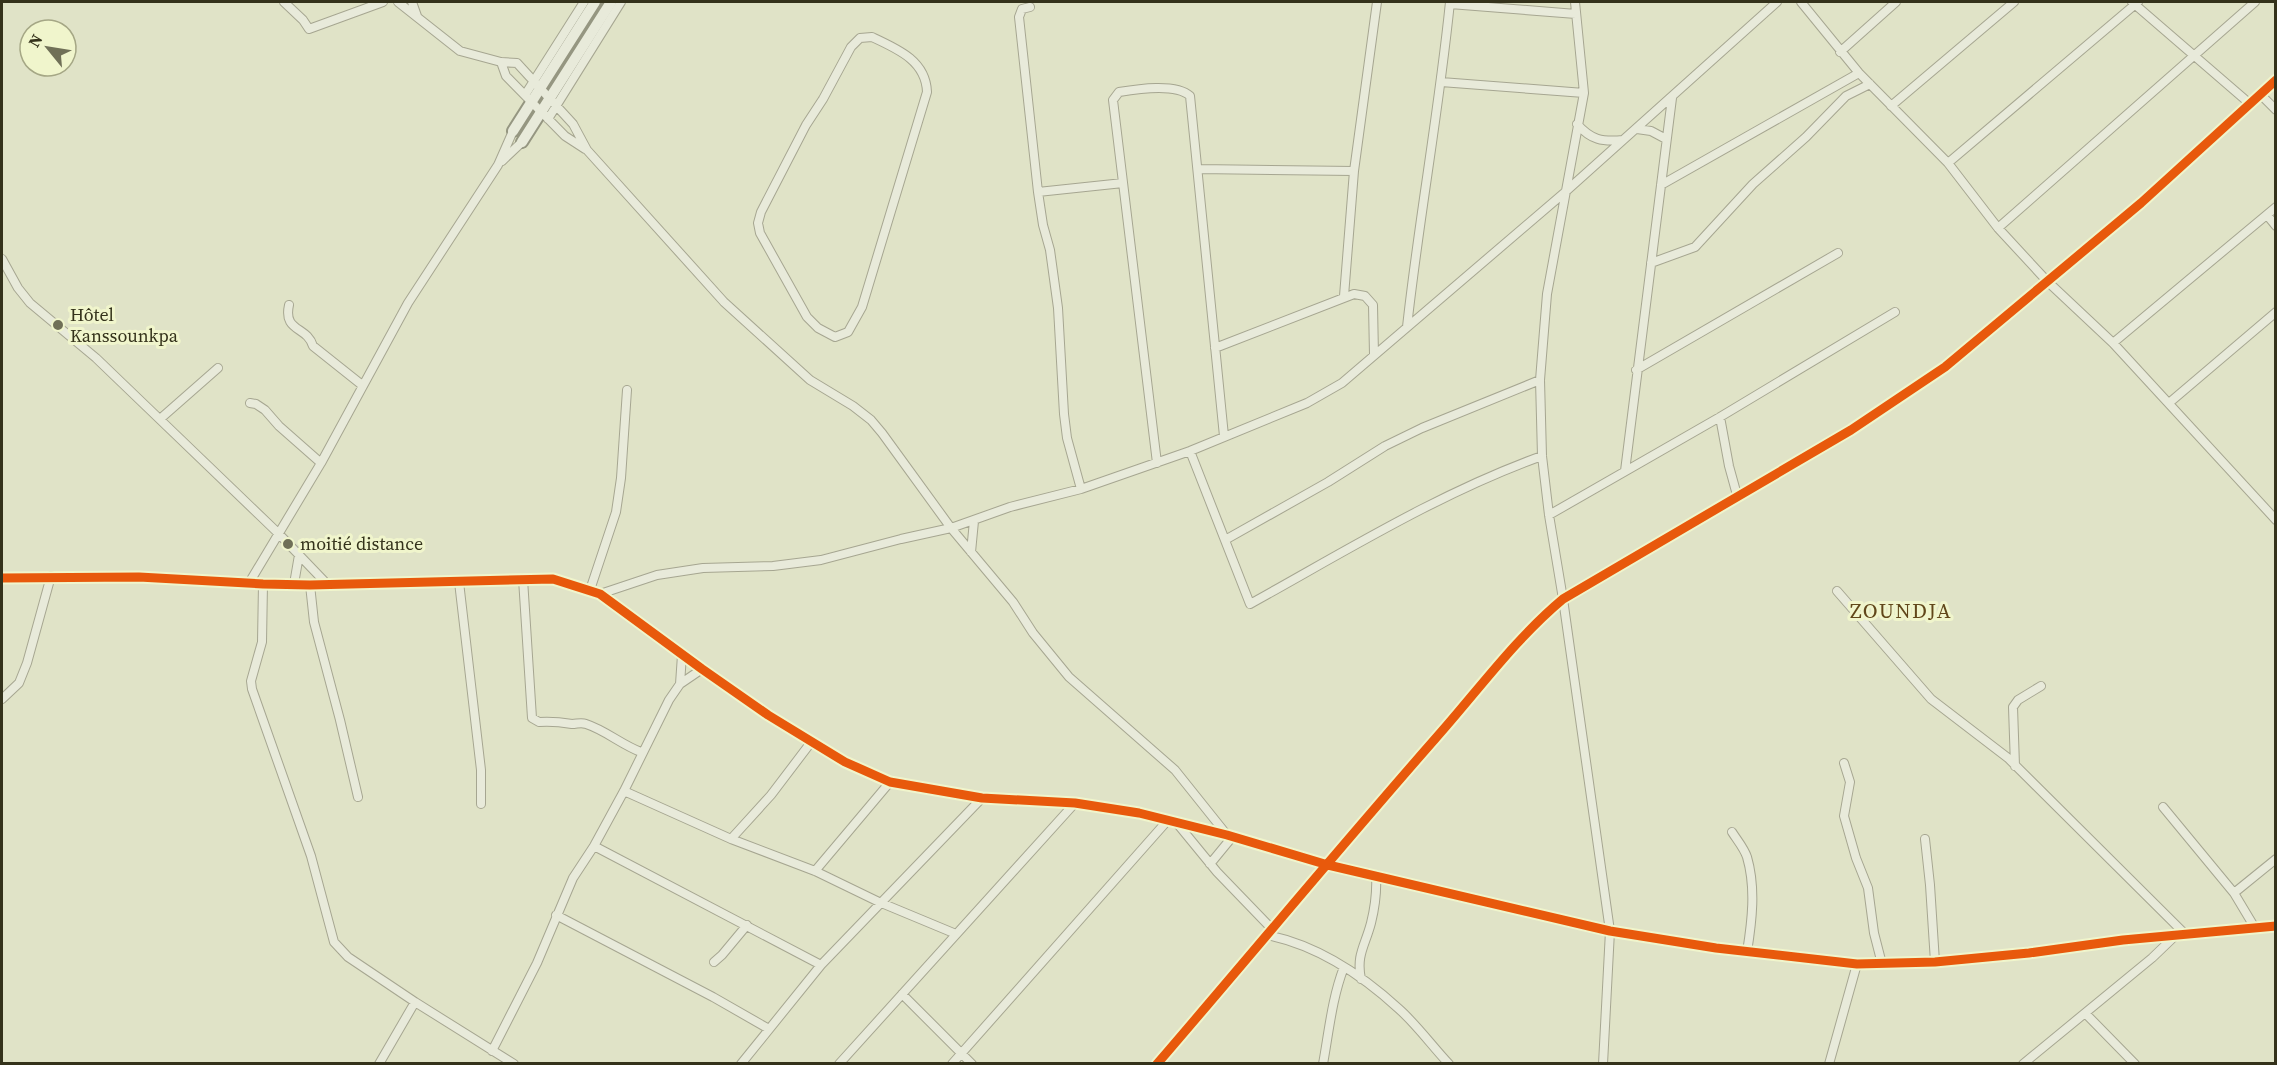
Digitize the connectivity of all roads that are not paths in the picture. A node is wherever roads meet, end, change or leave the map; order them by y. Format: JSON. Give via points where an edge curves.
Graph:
{"nodes":[{"id":1,"x":285,"y":2,"type":"edge"},
{"id":2,"x":383,"y":2,"type":"edge"},
{"id":3,"x":398,"y":2,"type":"edge"},
{"id":4,"x":412,"y":2,"type":"edge"},
{"id":5,"x":584,"y":2,"type":"edge"},
{"id":6,"x":595,"y":2,"type":"edge"},
{"id":7,"x":612,"y":2,"type":"edge"},
{"id":8,"x":621,"y":2,"type":"edge"},
{"id":9,"x":1377,"y":2,"type":"edge"},
{"id":10,"x":1575,"y":2,"type":"edge"},
{"id":11,"x":1777,"y":2,"type":"edge"},
{"id":12,"x":1801,"y":2,"type":"edge"},
{"id":13,"x":1896,"y":2,"type":"edge"},
{"id":14,"x":2014,"y":2,"type":"edge"},
{"id":15,"x":2255,"y":2,"type":"edge"},
{"id":16,"x":1450,"y":3,"type":"edge"},
{"id":17,"x":2134,"y":3,"type":"edge"},
{"id":18,"x":1030,"y":7,"type":"dead end"},
{"id":19,"x":1576,"y":14,"type":"junction"},
{"id":20,"x":417,"y":16,"type":"junction"},
{"id":21,"x":1840,"y":52,"type":"junction"},
{"id":22,"x":2195,"y":56,"type":"junction"},
{"id":23,"x":501,"y":62,"type":"junction"},
{"id":24,"x":839,"y":68,"type":"joint"},
{"id":25,"x":1859,"y":73,"type":"junction"},
{"id":26,"x":2276,"y":80,"type":"edge"},
{"id":27,"x":1441,"y":82,"type":"junction"},
{"id":28,"x":1870,"y":84,"type":"junction"},
{"id":29,"x":537,"y":85,"type":"junction"},
{"id":30,"x":1584,"y":93,"type":"junction"},
{"id":31,"x":2260,"y":94,"type":"junction"},
{"id":32,"x":528,"y":98,"type":"junction"},
{"id":33,"x":1672,"y":98,"type":"junction"},
{"id":34,"x":553,"y":103,"type":"junction"},
{"id":35,"x":2249,"y":103,"type":"junction"},
{"id":36,"x":1892,"y":106,"type":"junction"},
{"id":37,"x":2276,"y":110,"type":"edge"},
{"id":38,"x":545,"y":116,"type":"junction"},
{"id":39,"x":1578,"y":124,"type":"junction"},
{"id":40,"x":1637,"y":129,"type":"junction"},
{"id":41,"x":513,"y":131,"type":"joint"},
{"id":42,"x":1666,"y":139,"type":"junction"},
{"id":43,"x":1624,"y":140,"type":"junction"},
{"id":44,"x":522,"y":142,"type":"joint"},
{"id":45,"x":586,"y":150,"type":"junction"},
{"id":46,"x":1948,"y":163,"type":"junction"},
{"id":47,"x":498,"y":165,"type":"junction"},
{"id":48,"x":1198,"y":169,"type":"junction"},
{"id":49,"x":1354,"y":171,"type":"junction"},
{"id":50,"x":1123,"y":183,"type":"junction"},
{"id":51,"x":1661,"y":185,"type":"junction"},
{"id":52,"x":1038,"y":192,"type":"junction"},
{"id":53,"x":1564,"y":193,"type":"junction"},
{"id":54,"x":2276,"y":207,"type":"edge"},
{"id":55,"x":2267,"y":215,"type":"junction"},
{"id":56,"x":2276,"y":226,"type":"edge"},
{"id":57,"x":1998,"y":228,"type":"junction"},
{"id":58,"x":1838,"y":253,"type":"dead end"},
{"id":59,"x":2,"y":259,"type":"edge"},
{"id":60,"x":1651,"y":263,"type":"junction"},
{"id":61,"x":2047,"y":281,"type":"junction"},
{"id":62,"x":1344,"y":296,"type":"junction"},
{"id":63,"x":289,"y":305,"type":"dead end"},
{"id":64,"x":1895,"y":312,"type":"dead end"},
{"id":65,"x":2276,"y":312,"type":"edge"},
{"id":66,"x":1407,"y":327,"type":"junction"},
{"id":67,"x":2113,"y":343,"type":"junction"},
{"id":68,"x":1215,"y":348,"type":"junction"},
{"id":69,"x":1374,"y":355,"type":"junction"},
{"id":70,"x":218,"y":368,"type":"dead end"},
{"id":71,"x":1636,"y":370,"type":"junction"},
{"id":72,"x":1540,"y":380,"type":"junction"},
{"id":73,"x":362,"y":385,"type":"junction"},
{"id":74,"x":627,"y":390,"type":"dead end"},
{"id":75,"x":250,"y":403,"type":"dead end"},
{"id":76,"x":2169,"y":403,"type":"junction"},
{"id":77,"x":1720,"y":417,"type":"junction"},
{"id":78,"x":160,"y":419,"type":"junction"},
{"id":79,"x":1224,"y":436,"type":"junction"},
{"id":80,"x":1190,"y":452,"type":"junction"},
{"id":81,"x":1542,"y":456,"type":"junction"},
{"id":82,"x":321,"y":463,"type":"junction"},
{"id":83,"x":1157,"y":463,"type":"junction"},
{"id":84,"x":1625,"y":471,"type":"junction"},
{"id":85,"x":1082,"y":489,"type":"junction"},
{"id":86,"x":1737,"y":495,"type":"junction"},
{"id":87,"x":1549,"y":514,"type":"junction"},
{"id":88,"x":2276,"y":520,"type":"edge"},
{"id":89,"x":974,"y":521,"type":"junction"},
{"id":90,"x":951,"y":528,"type":"junction"},
{"id":91,"x":278,"y":533,"type":"junction"},
{"id":92,"x":1225,"y":540,"type":"junction"},
{"id":93,"x":971,"y":552,"type":"junction"},
{"id":94,"x":299,"y":555,"type":"junction"},
{"id":95,"x":51,"y":576,"type":"junction"},
{"id":96,"x":2,"y":578,"type":"edge"},
{"id":97,"x":524,"y":579,"type":"junction"},
{"id":98,"x":459,"y":582,"type":"junction"},
{"id":99,"x":249,"y":583,"type":"junction"},
{"id":100,"x":326,"y":583,"type":"junction"},
{"id":101,"x":263,"y":584,"type":"junction"},
{"id":102,"x":294,"y":584,"type":"junction"},
{"id":103,"x":310,"y":585,"type":"junction"},
{"id":104,"x":590,"y":590,"type":"junction"},
{"id":105,"x":1837,"y":591,"type":"dead end"},
{"id":106,"x":600,"y":594,"type":"junction"},
{"id":107,"x":1563,"y":599,"type":"junction"},
{"id":108,"x":682,"y":655,"type":"junction"},
{"id":109,"x":702,"y":669,"type":"junction"},
{"id":110,"x":680,"y":684,"type":"junction"},
{"id":111,"x":2041,"y":686,"type":"dead end"},
{"id":112,"x":2,"y":699,"type":"edge"},
{"id":113,"x":812,"y":741,"type":"junction"},
{"id":114,"x":641,"y":752,"type":"junction"},
{"id":115,"x":1844,"y":763,"type":"dead end"},
{"id":116,"x":2015,"y":766,"type":"junction"},
{"id":117,"x":890,"y":782,"type":"junction"},
{"id":118,"x":624,"y":790,"type":"junction"},
{"id":119,"x":358,"y":797,"type":"dead end"},
{"id":120,"x":982,"y":798,"type":"junction"},
{"id":121,"x":1075,"y":803,"type":"junction"},
{"id":122,"x":481,"y":804,"type":"dead end"},
{"id":123,"x":2163,"y":807,"type":"dead end"},
{"id":124,"x":1172,"y":821,"type":"junction"},
{"id":125,"x":1732,"y":832,"type":"dead end"},
{"id":126,"x":1230,"y":836,"type":"junction"},
{"id":127,"x":1924,"y":838,"type":"dead end"},
{"id":128,"x":730,"y":839,"type":"junction"},
{"id":129,"x":594,"y":846,"type":"junction"},
{"id":130,"x":2276,"y":859,"type":"edge"},
{"id":131,"x":1210,"y":864,"type":"junction"},
{"id":132,"x":1328,"y":865,"type":"junction"},
{"id":133,"x":815,"y":871,"type":"junction"},
{"id":134,"x":1376,"y":875,"type":"junction"},
{"id":135,"x":2234,"y":893,"type":"junction"},
{"id":136,"x":879,"y":902,"type":"junction"},
{"id":137,"x":556,"y":915,"type":"junction"},
{"id":138,"x":747,"y":925,"type":"junction"},
{"id":139,"x":2276,"y":926,"type":"edge"},
{"id":140,"x":2255,"y":928,"type":"junction"},
{"id":141,"x":1610,"y":931,"type":"junction"},
{"id":142,"x":1270,"y":932,"type":"junction"},
{"id":143,"x":956,"y":934,"type":"junction"},
{"id":144,"x":2181,"y":934,"type":"junction"},
{"id":145,"x":1747,"y":952,"type":"junction"},
{"id":146,"x":714,"y":962,"type":"dead end"},
{"id":147,"x":1935,"y":962,"type":"junction"},
{"id":148,"x":1857,"y":964,"type":"junction"},
{"id":149,"x":1882,"y":964,"type":"junction"},
{"id":150,"x":821,"y":965,"type":"junction"},
{"id":151,"x":1344,"y":967,"type":"junction"},
{"id":152,"x":1361,"y":979,"type":"junction"},
{"id":153,"x":902,"y":994,"type":"junction"},
{"id":154,"x":415,"y":1002,"type":"junction"},
{"id":155,"x":2085,"y":1013,"type":"junction"},
{"id":156,"x":769,"y":1029,"type":"junction"},
{"id":157,"x":492,"y":1051,"type":"junction"},
{"id":158,"x":961,"y":1053,"type":"junction"},
{"id":159,"x":2028,"y":1062,"type":"edge"},
{"id":160,"x":379,"y":1064,"type":"edge"},
{"id":161,"x":514,"y":1064,"type":"edge"},
{"id":162,"x":741,"y":1064,"type":"edge"},
{"id":163,"x":839,"y":1064,"type":"edge"},
{"id":164,"x":952,"y":1064,"type":"edge"},
{"id":165,"x":972,"y":1064,"type":"edge"},
{"id":166,"x":1157,"y":1064,"type":"edge"},
{"id":167,"x":1323,"y":1064,"type":"edge"},
{"id":168,"x":1449,"y":1064,"type":"edge"},
{"id":169,"x":1603,"y":1064,"type":"edge"},
{"id":170,"x":1829,"y":1064,"type":"edge"},
{"id":171,"x":2135,"y":1064,"type":"edge"}],
"edges":[{"from":1,"to":2,"type":"street","via":[[309,29]]},
{"from":3,"to":20,"type":"street"},
{"from":4,"to":20,"type":"street"},
{"from":5,"to":29,"type":"street"},
{"from":6,"to":29,"type":"main road"},
{"from":7,"to":34,"type":"main road"},
{"from":8,"to":34,"type":"street"},
{"from":9,"to":49,"type":"street"},
{"from":10,"to":19,"type":"street"},
{"from":11,"to":33,"type":"street"},
{"from":12,"to":21,"type":"street"},
{"from":13,"to":21,"type":"street"},
{"from":14,"to":36,"type":"street"},
{"from":15,"to":22,"type":"street"},
{"from":16,"to":19,"type":"street"},
{"from":16,"to":27,"type":"street"},
{"from":17,"to":22,"type":"street"},
{"from":17,"to":46,"type":"street"},
{"from":18,"to":52,"type":"street","via":[[1022,9],[1019,17]]},
{"from":19,"to":30,"type":"street"},
{"from":20,"to":23,"type":"street","via":[[460,51]]},
{"from":21,"to":25,"type":"street"},
{"from":22,"to":35,"type":"street"},
{"from":22,"to":57,"type":"street"},
{"from":23,"to":29,"type":"street","via":[[517,63]]},
{"from":23,"to":32,"type":"street","via":[[506,76]]},
{"from":24,"to":24,"type":"street","via":[[758,223],[760,234],[807,317],[835,337],[848,332],[862,307],[927,93],[924,73],[917,65],[872,38],[855,42]]},
{"from":25,"to":28,"type":"street"},
{"from":25,"to":51,"type":"street"},
{"from":26,"to":31,"type":"street"},
{"from":27,"to":30,"type":"street"},
{"from":27,"to":66,"type":"street"},
{"from":28,"to":36,"type":"street"},
{"from":28,"to":60,"type":"street","via":[[1846,96],[1753,184],[1700,243]]},
{"from":29,"to":32,"type":"main road"},
{"from":29,"to":34,"type":"street"},
{"from":30,"to":39,"type":"street"},
{"from":31,"to":35,"type":"street"},
{"from":31,"to":37,"type":"street"},
{"from":32,"to":38,"type":"street"},
{"from":32,"to":41,"type":"main road"},
{"from":33,"to":40,"type":"street"},
{"from":33,"to":42,"type":"street"},
{"from":34,"to":38,"type":"main road"},
{"from":34,"to":45,"type":"street","via":[[573,124]]},
{"from":35,"to":61,"type":"street","via":[[2141,203]]},
{"from":36,"to":46,"type":"street"},
{"from":38,"to":44,"type":"main road"},
{"from":38,"to":45,"type":"street"},
{"from":39,"to":43,"type":"street","via":[[1598,140]]},
{"from":39,"to":53,"type":"street"},
{"from":40,"to":42,"type":"street"},
{"from":40,"to":43,"type":"street"},
{"from":41,"to":47,"type":"street"},
{"from":42,"to":51,"type":"street"},
{"from":43,"to":53,"type":"street"},
{"from":44,"to":47,"type":"street"},
{"from":45,"to":90,"type":"street","via":[[724,302],[810,380],[871,420]]},
{"from":46,"to":57,"type":"street"},
{"from":47,"to":73,"type":"street","via":[[408,303]]},
{"from":48,"to":49,"type":"street"},
{"from":48,"to":50,"type":"street","via":[[1187,93],[1158,88],[1119,92],[1113,100]]},
{"from":48,"to":68,"type":"street"},
{"from":49,"to":62,"type":"street"},
{"from":50,"to":52,"type":"street"},
{"from":50,"to":83,"type":"street"},
{"from":51,"to":60,"type":"street"},
{"from":52,"to":85,"type":"street","via":[[1058,308],[1064,414]]},
{"from":53,"to":66,"type":"street"},
{"from":53,"to":72,"type":"street","via":[[1547,294]]},
{"from":54,"to":55,"type":"street"},
{"from":55,"to":56,"type":"street"},
{"from":55,"to":67,"type":"street"},
{"from":57,"to":61,"type":"street"},
{"from":58,"to":71,"type":"street"},
{"from":59,"to":78,"type":"street","via":[[30,303]]},
{"from":60,"to":71,"type":"street"},
{"from":61,"to":67,"type":"street"},
{"from":61,"to":86,"type":"street","via":[[1945,367],[1851,430]]},
{"from":62,"to":68,"type":"street"},
{"from":62,"to":69,"type":"street","via":[[1365,296],[1373,304]]},
{"from":63,"to":73,"type":"street","via":[[289,322]]},
{"from":64,"to":77,"type":"street"},
{"from":65,"to":76,"type":"street"},
{"from":66,"to":69,"type":"street"},
{"from":67,"to":76,"type":"street"},
{"from":68,"to":79,"type":"street"},
{"from":69,"to":79,"type":"street","via":[[1327,393]]},
{"from":70,"to":78,"type":"street"},
{"from":71,"to":84,"type":"street"},
{"from":72,"to":81,"type":"street"},
{"from":72,"to":92,"type":"street","via":[[1385,446]]},
{"from":73,"to":82,"type":"street"},
{"from":74,"to":104,"type":"street","via":[[616,512]]},
{"from":75,"to":82,"type":"street","via":[[265,410]]},
{"from":76,"to":88,"type":"street"},
{"from":77,"to":84,"type":"street"},
{"from":77,"to":86,"type":"street"},
{"from":78,"to":91,"type":"street"},
{"from":79,"to":80,"type":"street"},
{"from":80,"to":83,"type":"street"},
{"from":80,"to":92,"type":"street"},
{"from":81,"to":87,"type":"street"},
{"from":81,"to":92,"type":"street","via":[[1428,507],[1250,604]]},
{"from":82,"to":91,"type":"street"},
{"from":83,"to":85,"type":"street"},
{"from":84,"to":87,"type":"street"},
{"from":85,"to":89,"type":"street","via":[[1010,507]]},
{"from":86,"to":107,"type":"street"},
{"from":87,"to":107,"type":"street"},
{"from":89,"to":90,"type":"street"},
{"from":89,"to":93,"type":"street"},
{"from":90,"to":93,"type":"street"},
{"from":90,"to":106,"type":"street","via":[[821,560],[657,574]]},
{"from":91,"to":94,"type":"street"},
{"from":91,"to":99,"type":"street"},
{"from":93,"to":126,"type":"street","via":[[1069,677],[1175,770]]},
{"from":94,"to":100,"type":"street"},
{"from":94,"to":102,"type":"street"},
{"from":95,"to":96,"type":"street"},
{"from":95,"to":99,"type":"street"},
{"from":95,"to":112,"type":"street","via":[[23,673],[19,683]]},
{"from":97,"to":98,"type":"street"},
{"from":97,"to":104,"type":"street","via":[[553,579]]},
{"from":97,"to":114,"type":"street","via":[[532,718],[539,722],[583,722]]},
{"from":98,"to":100,"type":"street"},
{"from":98,"to":122,"type":"street","via":[[481,770]]},
{"from":99,"to":101,"type":"street"},
{"from":100,"to":103,"type":"street"},
{"from":101,"to":102,"type":"street"},
{"from":101,"to":154,"type":"street","via":[[262,642],[252,689],[311,856],[334,942],[348,957]]},
{"from":102,"to":103,"type":"street"},
{"from":103,"to":119,"type":"street","via":[[314,622]]},
{"from":104,"to":106,"type":"street"},
{"from":105,"to":116,"type":"street","via":[[1931,699]]},
{"from":106,"to":108,"type":"street"},
{"from":107,"to":132,"type":"street","via":[[1518,640]]},
{"from":107,"to":141,"type":"street"},
{"from":108,"to":109,"type":"street"},
{"from":108,"to":110,"type":"street"},
{"from":109,"to":110,"type":"street"},
{"from":109,"to":113,"type":"street"},
{"from":110,"to":114,"type":"street"},
{"from":111,"to":116,"type":"street","via":[[2013,707]]},
{"from":113,"to":117,"type":"street","via":[[852,766]]},
{"from":113,"to":128,"type":"street","via":[[771,795]]},
{"from":114,"to":118,"type":"street"},
{"from":115,"to":149,"type":"street","via":[[1850,782],[1844,816],[1868,888]]},
{"from":116,"to":144,"type":"street"},
{"from":117,"to":120,"type":"street"},
{"from":117,"to":133,"type":"street"},
{"from":118,"to":128,"type":"street"},
{"from":118,"to":129,"type":"street"},
{"from":120,"to":121,"type":"street"},
{"from":120,"to":136,"type":"street"},
{"from":121,"to":124,"type":"street"},
{"from":121,"to":143,"type":"street"},
{"from":123,"to":135,"type":"street"},
{"from":124,"to":126,"type":"street"},
{"from":124,"to":131,"type":"street"},
{"from":124,"to":158,"type":"street"},
{"from":125,"to":145,"type":"street","via":[[1746,855],[1751,879],[1753,918]]},
{"from":126,"to":131,"type":"street"},
{"from":126,"to":132,"type":"street"},
{"from":127,"to":147,"type":"street"},
{"from":128,"to":133,"type":"street"},
{"from":129,"to":137,"type":"street"},
{"from":129,"to":138,"type":"street"},
{"from":130,"to":135,"type":"street"},
{"from":131,"to":142,"type":"street"},
{"from":132,"to":134,"type":"street"},
{"from":132,"to":142,"type":"street"},
{"from":133,"to":136,"type":"street"},
{"from":134,"to":141,"type":"street"},
{"from":134,"to":152,"type":"street","via":[[1374,912],[1358,960]]},
{"from":135,"to":140,"type":"street"},
{"from":136,"to":143,"type":"street"},
{"from":136,"to":150,"type":"street"},
{"from":137,"to":156,"type":"street"},
{"from":137,"to":157,"type":"street","via":[[537,963]]},
{"from":138,"to":146,"type":"street"},
{"from":138,"to":150,"type":"street"},
{"from":139,"to":140,"type":"street"},
{"from":140,"to":144,"type":"street"},
{"from":141,"to":145,"type":"street"},
{"from":141,"to":169,"type":"street"},
{"from":142,"to":151,"type":"street"},
{"from":142,"to":166,"type":"street"},
{"from":143,"to":153,"type":"street"},
{"from":144,"to":147,"type":"street"},
{"from":144,"to":155,"type":"street"},
{"from":145,"to":148,"type":"street"},
{"from":147,"to":149,"type":"street"},
{"from":148,"to":149,"type":"street"},
{"from":148,"to":170,"type":"street"},
{"from":150,"to":156,"type":"street"},
{"from":151,"to":152,"type":"street"},
{"from":151,"to":167,"type":"street","via":[[1334,994]]},
{"from":152,"to":168,"type":"street","via":[[1400,1009]]},
{"from":153,"to":158,"type":"street"},
{"from":153,"to":163,"type":"street"},
{"from":154,"to":157,"type":"street"},
{"from":154,"to":160,"type":"street"},
{"from":155,"to":159,"type":"street"},
{"from":155,"to":171,"type":"street"},
{"from":156,"to":162,"type":"street"},
{"from":157,"to":161,"type":"street"},
{"from":158,"to":164,"type":"street"},
{"from":158,"to":165,"type":"street"}]}
